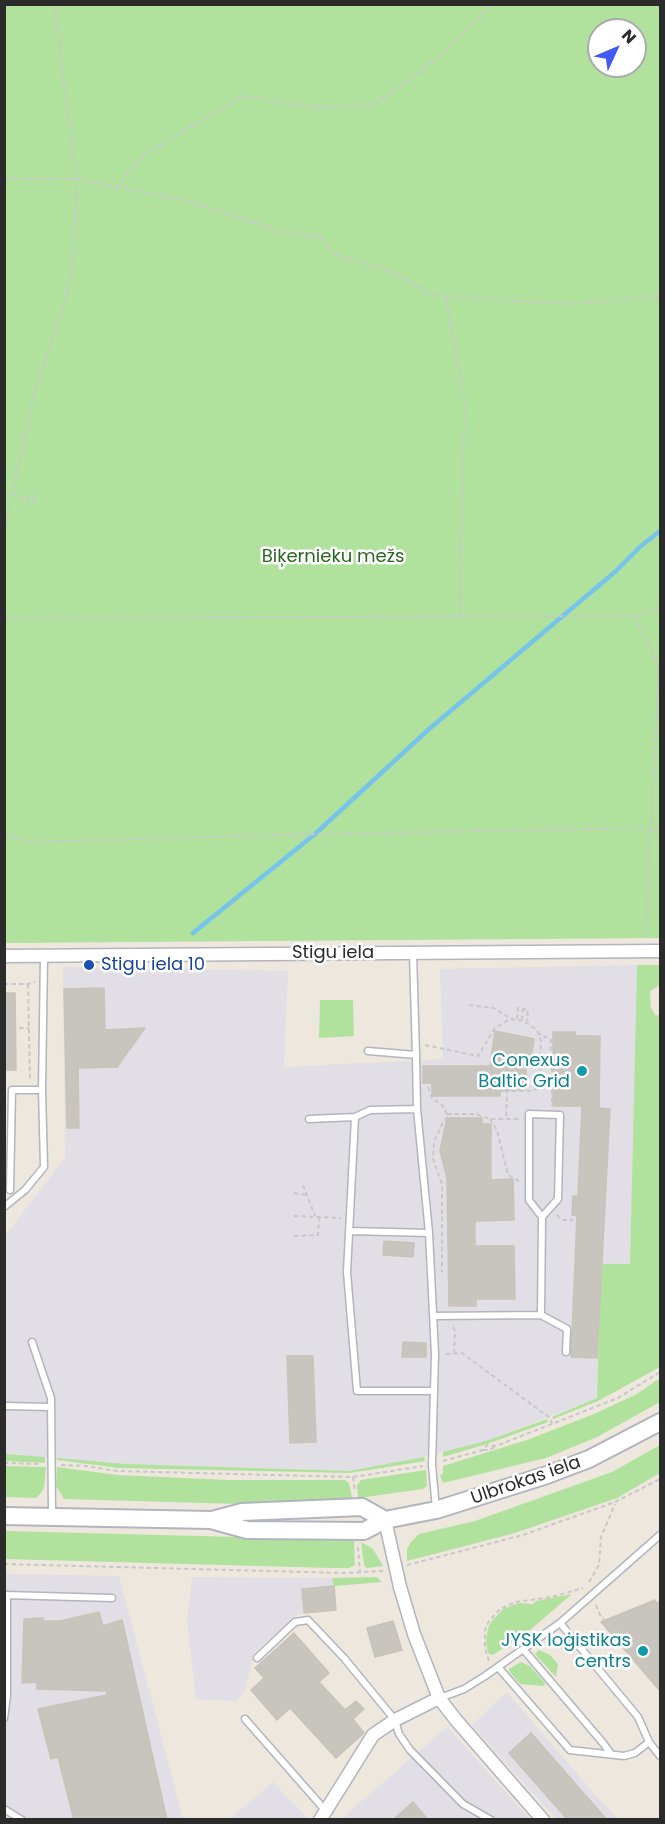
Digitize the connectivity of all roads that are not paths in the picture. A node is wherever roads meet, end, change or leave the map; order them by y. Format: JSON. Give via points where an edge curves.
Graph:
{"nodes":[{"id":1,"x":660,"y":951,"type":"edge"},
{"id":2,"x":413,"y":953,"type":"junction"},
{"id":3,"x":4,"y":956,"type":"edge"},
{"id":4,"x":44,"y":956,"type":"junction"},
{"id":5,"x":368,"y":1051,"type":"dead end"},
{"id":6,"x":416,"y":1055,"type":"junction"},
{"id":7,"x":42,"y":1090,"type":"junction"},
{"id":8,"x":417,"y":1109,"type":"junction"},
{"id":9,"x":355,"y":1117,"type":"junction"},
{"id":10,"x":309,"y":1119,"type":"dead end"},
{"id":11,"x":7,"y":1190,"type":"edge"},
{"id":12,"x":25,"y":1190,"type":"junction"},
{"id":13,"x":4,"y":1207,"type":"edge"},
{"id":14,"x":542,"y":1217,"type":"junction"},
{"id":15,"x":350,"y":1231,"type":"junction"},
{"id":16,"x":429,"y":1233,"type":"junction"},
{"id":17,"x":541,"y":1315,"type":"junction"},
{"id":18,"x":433,"y":1316,"type":"junction"},
{"id":19,"x":32,"y":1342,"type":"dead end"},
{"id":20,"x":566,"y":1352,"type":"dead end"},
{"id":21,"x":434,"y":1391,"type":"junction"},
{"id":22,"x":4,"y":1406,"type":"edge"},
{"id":23,"x":51,"y":1407,"type":"junction"},
{"id":24,"x":660,"y":1422,"type":"edge"},
{"id":25,"x":436,"y":1510,"type":"junction"},
{"id":26,"x":4,"y":1516,"type":"edge"},
{"id":27,"x":52,"y":1518,"type":"junction"},
{"id":28,"x":211,"y":1520,"type":"junction"},
{"id":29,"x":385,"y":1520,"type":"junction"},
{"id":30,"x":660,"y":1535,"type":"edge"},
{"id":31,"x":6,"y":1594,"type":"edge"},
{"id":32,"x":112,"y":1598,"type":"dead end"},
{"id":33,"x":560,"y":1623,"type":"junction"},
{"id":34,"x":523,"y":1650,"type":"junction"},
{"id":35,"x":256,"y":1658,"type":"dead end"},
{"id":36,"x":498,"y":1667,"type":"junction"},
{"id":37,"x":439,"y":1698,"type":"junction"},
{"id":38,"x":4,"y":1718,"type":"edge"},
{"id":39,"x":245,"y":1719,"type":"dead end"},
{"id":40,"x":395,"y":1719,"type":"junction"},
{"id":41,"x":649,"y":1742,"type":"junction"},
{"id":42,"x":611,"y":1754,"type":"junction"},
{"id":43,"x":660,"y":1756,"type":"edge"},
{"id":44,"x":4,"y":1809,"type":"edge"},
{"id":45,"x":323,"y":1815,"type":"edge"},
{"id":46,"x":22,"y":1820,"type":"edge"},
{"id":47,"x":491,"y":1820,"type":"edge"},
{"id":48,"x":543,"y":1820,"type":"edge"}],
"edges":[{"from":1,"to":2,"type":"street","name":"Stigu iela"},
{"from":2,"to":4,"type":"street","name":"Stigu iela"},
{"from":2,"to":6,"type":"lane"},
{"from":3,"to":4,"type":"street","name":"Stigu iela"},
{"from":4,"to":7,"type":"lane"},
{"from":5,"to":6,"type":"lane"},
{"from":6,"to":8,"type":"lane"},
{"from":7,"to":11,"type":"lane","via":[[12,1090]]},
{"from":7,"to":12,"type":"lane","via":[[44,1167]]},
{"from":8,"to":9,"type":"lane","via":[[370,1110]]},
{"from":8,"to":16,"type":"lane"},
{"from":9,"to":10,"type":"lane"},
{"from":9,"to":15,"type":"lane"},
{"from":11,"to":12,"type":"lane"},
{"from":12,"to":13,"type":"lane"},
{"from":14,"to":14,"type":"lane","via":[[558,1199],[561,1115],[529,1114],[529,1200]]},
{"from":14,"to":17,"type":"lane"},
{"from":15,"to":16,"type":"lane"},
{"from":15,"to":21,"type":"lane","via":[[347,1272],[357,1391]]},
{"from":16,"to":18,"type":"lane"},
{"from":17,"to":18,"type":"lane"},
{"from":17,"to":20,"type":"lane","via":[[567,1329]]},
{"from":18,"to":21,"type":"lane"},
{"from":19,"to":23,"type":"lane"},
{"from":21,"to":25,"type":"lane","via":[[432,1465]]},
{"from":22,"to":23,"type":"lane"},
{"from":23,"to":27,"type":"lane"},
{"from":24,"to":25,"type":"main road","name":"Ulbrokas iela","via":[[589,1459]]},
{"from":25,"to":29,"type":"main road","name":"Ulbrokas iela"},
{"from":26,"to":27,"type":"main road","name":"Ulbrokas iela"},
{"from":27,"to":28,"type":"main road","name":"Ulbrokas iela"},
{"from":28,"to":29,"type":"main road","name":"Ulbrokas iela","via":[[247,1530],[358,1532]]},
{"from":28,"to":29,"type":"main road","name":"Ulbrokas iela","via":[[242,1512],[362,1507]]},
{"from":29,"to":37,"type":"street","via":[[414,1634]]},
{"from":30,"to":33,"type":"lane"},
{"from":31,"to":32,"type":"lane"},
{"from":31,"to":38,"type":"lane"},
{"from":33,"to":34,"type":"lane"},
{"from":33,"to":41,"type":"lane","via":[[638,1718]]},
{"from":34,"to":36,"type":"lane"},
{"from":34,"to":42,"type":"lane"},
{"from":35,"to":40,"type":"lane","via":[[295,1622],[308,1620]]},
{"from":36,"to":37,"type":"lane","via":[[464,1689]]},
{"from":36,"to":42,"type":"lane","via":[[570,1750]]},
{"from":37,"to":40,"type":"street"},
{"from":37,"to":48,"type":"street"},
{"from":39,"to":45,"type":"lane"},
{"from":40,"to":45,"type":"street","via":[[373,1736]]},
{"from":40,"to":47,"type":"lane","via":[[399,1734],[416,1756],[463,1804]]},
{"from":41,"to":42,"type":"lane","via":[[635,1753]]},
{"from":41,"to":43,"type":"lane"},
{"from":44,"to":46,"type":"lane"}]}
